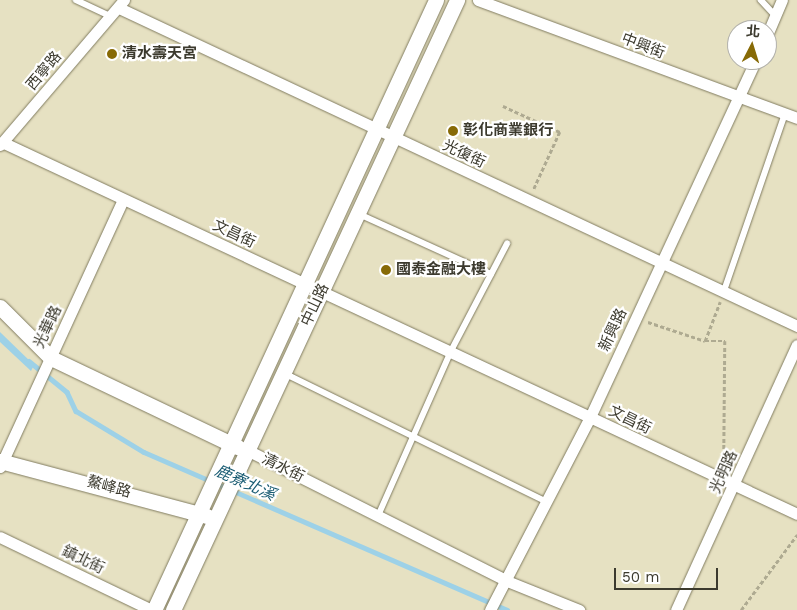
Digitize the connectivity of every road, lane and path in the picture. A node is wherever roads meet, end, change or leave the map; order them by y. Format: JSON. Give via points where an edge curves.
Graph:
{"nodes":[{"id":1,"x":76,"y":0,"type":"edge"},
{"id":2,"x":436,"y":0,"type":"edge"},
{"id":3,"x":457,"y":0,"type":"edge"},
{"id":4,"x":478,"y":0,"type":"edge"},
{"id":5,"x":761,"y":0,"type":"edge"},
{"id":6,"x":782,"y":0,"type":"edge"},
{"id":7,"x":118,"y":8,"type":"edge"},
{"id":8,"x":776,"y":17,"type":"junction"},
{"id":9,"x":774,"y":20,"type":"edge"},
{"id":10,"x":751,"y":70,"type":"edge"},
{"id":11,"x":737,"y":98,"type":"junction"},
{"id":12,"x":503,"y":106,"type":"dead end"},
{"id":13,"x":785,"y":114,"type":"junction"},
{"id":14,"x":797,"y":118,"type":"edge"},
{"id":15,"x":376,"y":129,"type":"junction"},
{"id":16,"x":393,"y":138,"type":"junction"},
{"id":17,"x":2,"y":144,"type":"edge"},
{"id":18,"x":124,"y":200,"type":"junction"},
{"id":19,"x":528,"y":201,"type":"junction"},
{"id":20,"x":356,"y":213,"type":"junction"},
{"id":21,"x":507,"y":244,"type":"dead end"},
{"id":22,"x":661,"y":262,"type":"junction"},
{"id":23,"x":491,"y":274,"type":"junction"},
{"id":24,"x":305,"y":283,"type":"junction"},
{"id":25,"x":321,"y":291,"type":"junction"},
{"id":26,"x":724,"y":292,"type":"junction"},
{"id":27,"x":0,"y":307,"type":"edge"},
{"id":28,"x":636,"y":316,"type":"junction"},
{"id":29,"x":797,"y":326,"type":"edge"},
{"id":30,"x":705,"y":341,"type":"junction"},
{"id":31,"x":797,"y":346,"type":"edge"},
{"id":32,"x":452,"y":351,"type":"junction"},
{"id":33,"x":51,"y":358,"type":"junction"},
{"id":34,"x":283,"y":372,"type":"junction"},
{"id":35,"x":590,"y":417,"type":"junction"},
{"id":36,"x":416,"y":436,"type":"junction"},
{"id":37,"x":230,"y":444,"type":"junction"},
{"id":38,"x":247,"y":450,"type":"junction"},
{"id":39,"x":1,"y":463,"type":"edge"},
{"id":40,"x":729,"y":484,"type":"junction"},
{"id":41,"x":547,"y":502,"type":"junction"},
{"id":42,"x":199,"y":511,"type":"junction"},
{"id":43,"x":797,"y":514,"type":"edge"},
{"id":44,"x":378,"y":516,"type":"junction"},
{"id":45,"x":216,"y":520,"type":"junction"},
{"id":46,"x":797,"y":535,"type":"edge"},
{"id":47,"x":0,"y":537,"type":"edge"},
{"id":48,"x":507,"y":581,"type":"junction"},
{"id":49,"x":153,"y":610,"type":"edge"},
{"id":50,"x":173,"y":610,"type":"edge"},
{"id":51,"x":490,"y":610,"type":"edge"},
{"id":52,"x":580,"y":610,"type":"edge"},
{"id":53,"x":676,"y":610,"type":"edge"},
{"id":54,"x":741,"y":610,"type":"edge"}],
"edges":[{"from":1,"to":7,"type":"lane"},
{"from":2,"to":15,"type":"street","name":"中山路"},
{"from":3,"to":16,"type":"street","name":"中山路"},
{"from":4,"to":11,"type":"street","name":"中興街"},
{"from":5,"to":8,"type":"lane"},
{"from":6,"to":8,"type":"street"},
{"from":7,"to":15,"type":"street","name":"光復街"},
{"from":7,"to":17,"type":"street","name":"西寧路"},
{"from":8,"to":9,"type":"street"},
{"from":10,"to":11,"type":"street","name":"新興路"},
{"from":11,"to":13,"type":"street","name":"中興街"},
{"from":11,"to":22,"type":"street","name":"新興路"},
{"from":12,"to":19,"type":"path","via":[[560,132]]},
{"from":13,"to":14,"type":"street","name":"中興街"},
{"from":13,"to":26,"type":"lane"},
{"from":15,"to":16,"type":"street","name":"光復街"},
{"from":15,"to":24,"type":"street","name":"中山路"},
{"from":16,"to":19,"type":"street","name":"光復街"},
{"from":16,"to":20,"type":"street","name":"中山路"},
{"from":17,"to":18,"type":"street","name":"文昌街"},
{"from":18,"to":24,"type":"street","name":"文昌街"},
{"from":18,"to":33,"type":"street","name":"光華路"},
{"from":19,"to":22,"type":"street","name":"光復街"},
{"from":20,"to":23,"type":"lane"},
{"from":20,"to":25,"type":"street","name":"中山路"},
{"from":21,"to":23,"type":"lane"},
{"from":22,"to":26,"type":"street","name":"光復街"},
{"from":22,"to":28,"type":"street","name":"新興路"},
{"from":23,"to":32,"type":"lane"},
{"from":24,"to":25,"type":"street","name":"文昌街"},
{"from":24,"to":37,"type":"street","name":"中山路"},
{"from":25,"to":32,"type":"street","name":"文昌街"},
{"from":25,"to":34,"type":"street","name":"中山路"},
{"from":26,"to":29,"type":"street","name":"光復街"},
{"from":26,"to":30,"type":"path"},
{"from":27,"to":33,"type":"street","name":"清水街"},
{"from":28,"to":30,"type":"path"},
{"from":28,"to":35,"type":"street","name":"新興路"},
{"from":30,"to":40,"type":"path","via":[[725,341]]},
{"from":31,"to":40,"type":"street","name":"光明路"},
{"from":32,"to":35,"type":"street","name":"文昌街"},
{"from":32,"to":36,"type":"lane"},
{"from":33,"to":37,"type":"street","name":"清水街"},
{"from":33,"to":39,"type":"street","name":"光華路"},
{"from":34,"to":36,"type":"lane"},
{"from":34,"to":38,"type":"street","name":"中山路"},
{"from":35,"to":40,"type":"street","name":"文昌街"},
{"from":35,"to":41,"type":"street","name":"新興路"},
{"from":36,"to":41,"type":"lane"},
{"from":36,"to":44,"type":"lane"},
{"from":37,"to":38,"type":"street","name":"清水街"},
{"from":37,"to":42,"type":"street","name":"中山路"},
{"from":38,"to":44,"type":"street","name":"清水街"},
{"from":38,"to":45,"type":"street","name":"中山路"},
{"from":39,"to":42,"type":"street","name":"鰲峰路"},
{"from":40,"to":43,"type":"street","name":"文昌街"},
{"from":40,"to":53,"type":"street","name":"光明路"},
{"from":41,"to":48,"type":"street","name":"新興路"},
{"from":42,"to":45,"type":"street","name":"鰲峰路"},
{"from":42,"to":49,"type":"street","name":"中山路"},
{"from":44,"to":48,"type":"street","name":"清水街"},
{"from":45,"to":50,"type":"street","name":"中山路"},
{"from":46,"to":54,"type":"path"},
{"from":47,"to":49,"type":"street","name":"鎮北街"},
{"from":48,"to":51,"type":"street","name":"新興路"},
{"from":48,"to":52,"type":"street","name":"清水街"}]}
